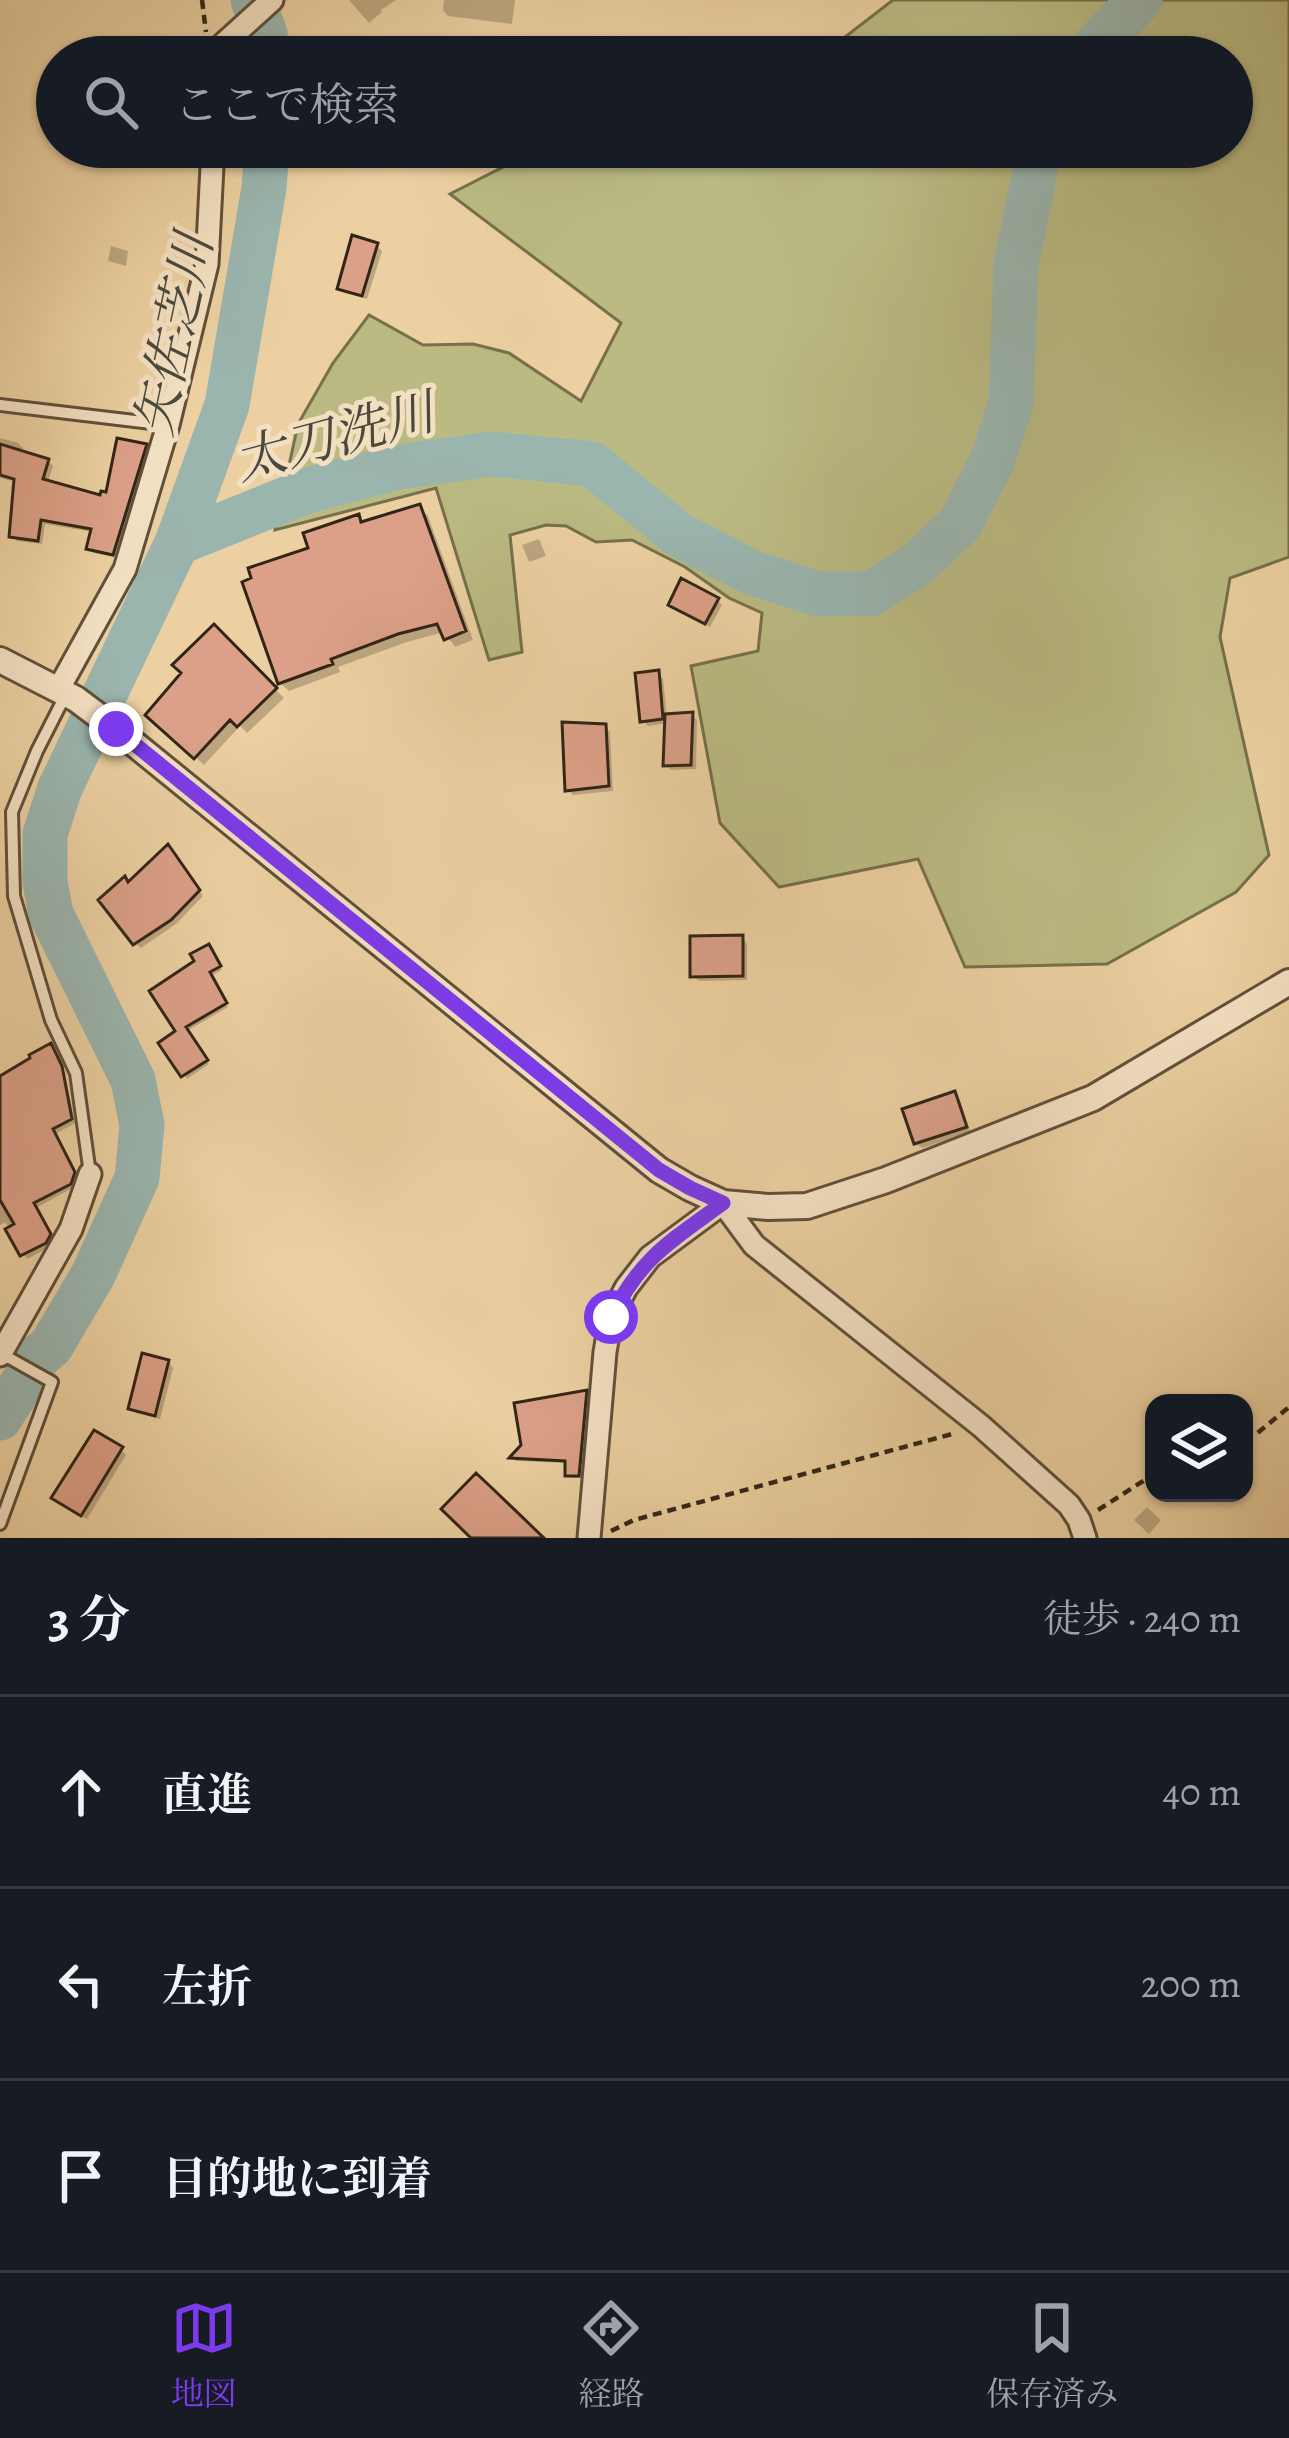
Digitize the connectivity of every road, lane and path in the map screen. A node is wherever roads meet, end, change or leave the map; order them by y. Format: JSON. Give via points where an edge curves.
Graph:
{"nodes":[{"id":1,"x":272,"y":0,"type":"edge"},
{"id":2,"x":230,"y":36,"type":"edge"},
{"id":3,"x":211,"y":168,"type":"edge"},
{"id":4,"x":0,"y":405,"type":"edge"},
{"id":5,"x":168,"y":425,"type":"junction"},
{"id":6,"x":0,"y":660,"type":"edge"},
{"id":7,"x":66,"y":694,"type":"junction"},
{"id":8,"x":1289,"y":982,"type":"edge"},
{"id":9,"x":91,"y":1174,"type":"joint"},
{"id":10,"x":723,"y":1203,"type":"junction"},
{"id":11,"x":1,"y":1355,"type":"edge"},
{"id":12,"x":1289,"y":1407,"type":"edge"},
{"id":13,"x":981,"y":1426,"type":"junction"},
{"id":14,"x":1253,"y":1436,"type":"edge"},
{"id":15,"x":1145,"y":1480,"type":"edge"},
{"id":16,"x":0,"y":1524,"type":"edge"},
{"id":17,"x":1081,"y":1528,"type":"edge"},
{"id":18,"x":589,"y":1538,"type":"edge"},
{"id":19,"x":599,"y":1538,"type":"edge"}],
"edges":[{"from":1,"to":2,"type":"street"},
{"from":3,"to":5,"type":"street","via":[[207,264]]},
{"from":4,"to":5,"type":"lane"},
{"from":5,"to":7,"type":"street","via":[[125,569]]},
{"from":6,"to":7,"type":"street"},
{"from":7,"to":9,"type":"lane","via":[[12,812],[14,896],[51,1020],[76,1073]]},
{"from":7,"to":10,"type":"street","via":[[659,1170]]},
{"from":8,"to":10,"type":"street","via":[[1093,1098],[951,1155],[807,1206]]},
{"from":9,"to":11,"type":"street"},
{"from":10,"to":13,"type":"street","via":[[754,1245]]},
{"from":10,"to":18,"type":"street","via":[[650,1257],[611,1317]]},
{"from":11,"to":16,"type":"lane","via":[[52,1382]]},
{"from":12,"to":14,"type":"path"},
{"from":13,"to":17,"type":"street","via":[[1069,1505]]},
{"from":13,"to":19,"type":"path","via":[[634,1520]]},
{"from":15,"to":17,"type":"path"}]}
